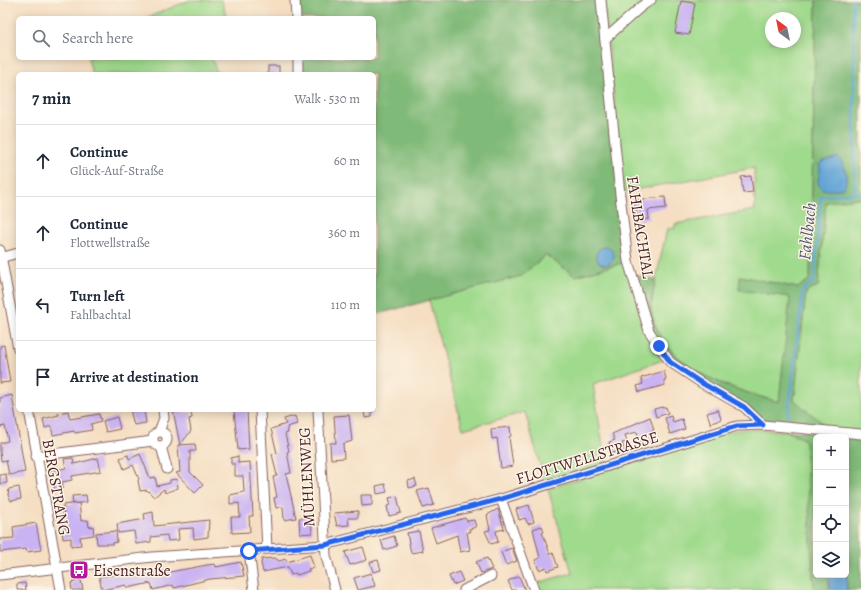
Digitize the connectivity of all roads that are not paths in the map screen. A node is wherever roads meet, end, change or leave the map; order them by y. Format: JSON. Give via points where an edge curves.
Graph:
{"nodes":[{"id":1,"x":295,"y":0,"type":"edge"},
{"id":2,"x":601,"y":0,"type":"edge"},
{"id":3,"x":652,"y":0,"type":"edge"},
{"id":4,"x":296,"y":16,"type":"edge"},
{"id":5,"x":605,"y":39,"type":"junction"},
{"id":6,"x":298,"y":60,"type":"edge"},
{"id":7,"x":298,"y":72,"type":"edge"},
{"id":8,"x":16,"y":253,"type":"edge"},
{"id":9,"x":0,"y":255,"type":"edge"},
{"id":10,"x":16,"y":338,"type":"edge"},
{"id":11,"x":28,"y":412,"type":"edge"},
{"id":12,"x":163,"y":412,"type":"edge"},
{"id":13,"x":260,"y":412,"type":"edge"},
{"id":14,"x":318,"y":412,"type":"edge"},
{"id":15,"x":763,"y":425,"type":"junction"},
{"id":16,"x":159,"y":432,"type":"junction"},
{"id":17,"x":861,"y":434,"type":"edge"},
{"id":18,"x":152,"y":441,"type":"junction"},
{"id":19,"x":161,"y":446,"type":"junction"},
{"id":20,"x":36,"y":456,"type":"junction"},
{"id":21,"x":167,"y":469,"type":"dead end"},
{"id":22,"x":501,"y":499,"type":"junction"},
{"id":23,"x":325,"y":545,"type":"junction"},
{"id":24,"x":266,"y":549,"type":"junction"},
{"id":25,"x":249,"y":551,"type":"junction"},
{"id":26,"x":56,"y":569,"type":"junction"},
{"id":27,"x":0,"y":575,"type":"edge"},
{"id":28,"x":491,"y":576,"type":"dead end"},
{"id":29,"x":61,"y":590,"type":"edge"},
{"id":30,"x":254,"y":590,"type":"edge"},
{"id":31,"x":335,"y":590,"type":"edge"},
{"id":32,"x":464,"y":590,"type":"edge"},
{"id":33,"x":534,"y":590,"type":"edge"}],
"edges":[{"from":1,"to":4,"type":"street"},
{"from":2,"to":5,"type":"street","name":"FAHLBACHTAL"},
{"from":3,"to":5,"type":"street"},
{"from":5,"to":15,"type":"street","name":"FAHLBACHTAL","via":[[628,261],[649,331],[670,362],[744,407]]},
{"from":6,"to":7,"type":"street"},
{"from":8,"to":9,"type":"street"},
{"from":9,"to":10,"type":"street"},
{"from":11,"to":20,"type":"street","name":"BERGSTRANG"},
{"from":12,"to":16,"type":"street"},
{"from":13,"to":24,"type":"street"},
{"from":14,"to":23,"type":"street","name":"MÜHLENWEG"},
{"from":15,"to":17,"type":"street","name":"FLOTTWELLSTRASSE"},
{"from":15,"to":22,"type":"street","name":"FLOTTWELLSTRASSE","via":[[737,426]]},
{"from":16,"to":18,"type":"street","via":[[153,436]]},
{"from":16,"to":19,"type":"street","via":[[166,437],[166,442]]},
{"from":18,"to":19,"type":"street","via":[[155,445]]},
{"from":18,"to":20,"type":"street"},
{"from":19,"to":21,"type":"street"},
{"from":20,"to":26,"type":"street","name":"BERGSTRANG"},
{"from":22,"to":23,"type":"street","name":"FLOTTWELLSTRASSE"},
{"from":22,"to":33,"type":"street"},
{"from":23,"to":24,"type":"street","name":"FLOTTWELLSTRASSE"},
{"from":23,"to":31,"type":"street","name":"MÜHLENWEG"},
{"from":24,"to":25,"type":"street","name":"FLOTTWELLSTRASSE"},
{"from":25,"to":26,"type":"street","name":"FLOTTWELLSTRASSE","via":[[152,557]]},
{"from":25,"to":30,"type":"street"},
{"from":26,"to":27,"type":"street","name":"FLOTTWELLSTRASSE"},
{"from":26,"to":29,"type":"street"},
{"from":28,"to":32,"type":"street"}]}
